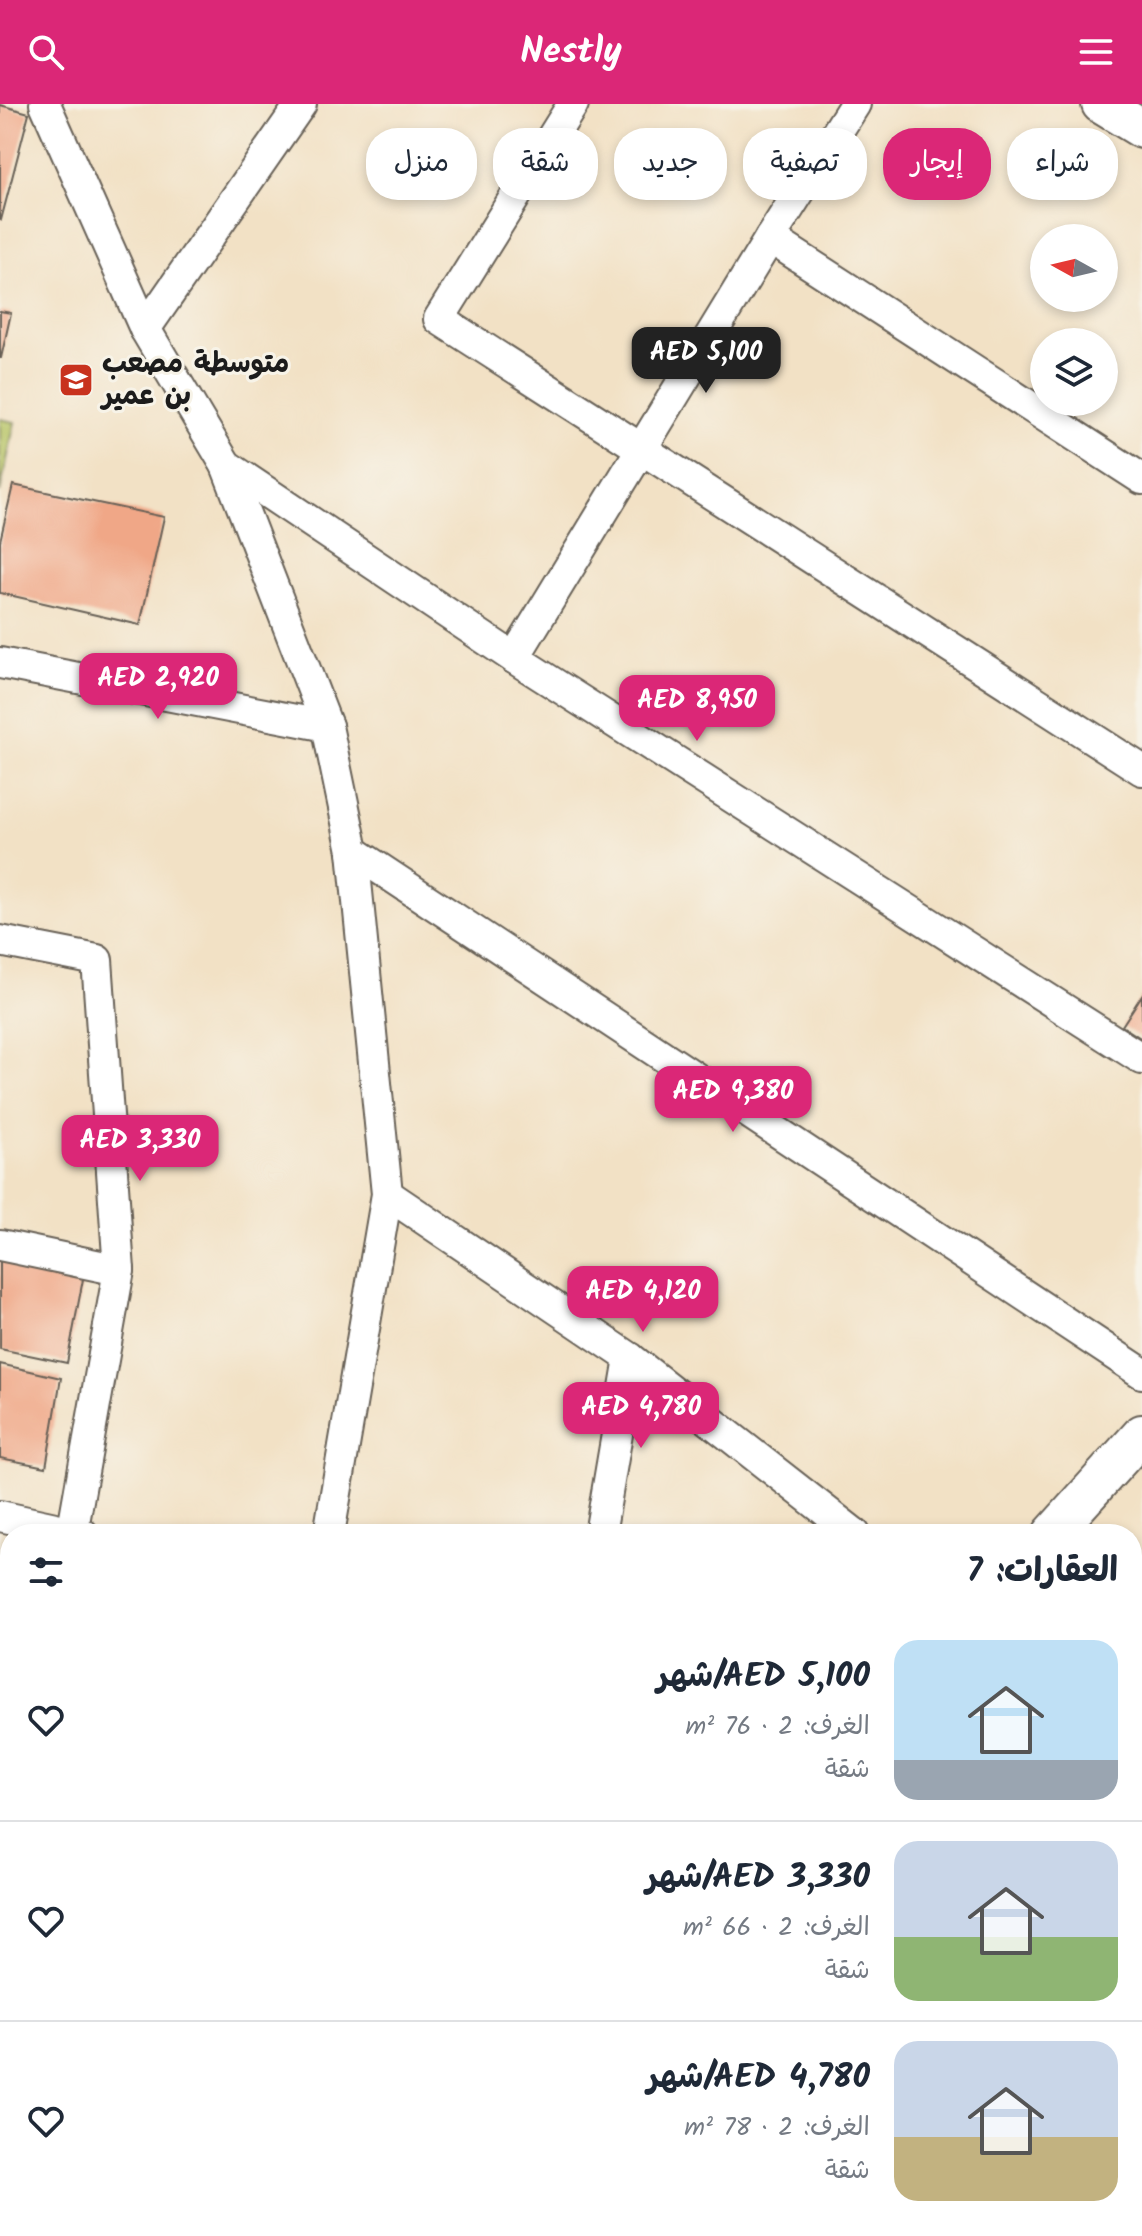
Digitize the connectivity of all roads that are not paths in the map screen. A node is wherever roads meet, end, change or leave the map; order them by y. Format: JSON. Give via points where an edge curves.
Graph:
{"nodes":[{"id":1,"x":45,"y":104,"type":"edge"},
{"id":2,"x":301,"y":104,"type":"edge"},
{"id":3,"x":573,"y":104,"type":"edge"},
{"id":4,"x":855,"y":104,"type":"edge"},
{"id":5,"x":1101,"y":104,"type":"edge"},
{"id":6,"x":1142,"y":129,"type":"edge"},
{"id":7,"x":770,"y":238,"type":"junction"},
{"id":8,"x":145,"y":329,"type":"junction"},
{"id":9,"x":641,"y":449,"type":"junction"},
{"id":10,"x":226,"y":465,"type":"junction"},
{"id":11,"x":1142,"y":479,"type":"edge"},
{"id":12,"x":514,"y":658,"type":"junction"},
{"id":13,"x":0,"y":663,"type":"edge"},
{"id":14,"x":327,"y":726,"type":"junction"},
{"id":15,"x":1142,"y":770,"type":"edge"},
{"id":16,"x":353,"y":851,"type":"junction"},
{"id":17,"x":0,"y":941,"type":"edge"},
{"id":18,"x":1142,"y":1059,"type":"edge"},
{"id":19,"x":387,"y":1194,"type":"junction"},
{"id":20,"x":0,"y":1245,"type":"edge"},
{"id":21,"x":119,"y":1270,"type":"junction"},
{"id":22,"x":630,"y":1358,"type":"junction"},
{"id":23,"x":1142,"y":1373,"type":"edge"},
{"id":24,"x":1142,"y":1434,"type":"edge"},
{"id":25,"x":0,"y":1516,"type":"edge"},
{"id":26,"x":35,"y":1524,"type":"edge"},
{"id":27,"x":77,"y":1524,"type":"edge"},
{"id":28,"x":331,"y":1524,"type":"edge"},
{"id":29,"x":602,"y":1524,"type":"edge"},
{"id":30,"x":842,"y":1524,"type":"edge"},
{"id":31,"x":1061,"y":1524,"type":"edge"}],
"edges":[{"from":1,"to":8,"type":"street"},
{"from":2,"to":8,"type":"street"},
{"from":3,"to":9,"type":"street","via":[[439,319]]},
{"from":4,"to":7,"type":"street"},
{"from":5,"to":6,"type":"street"},
{"from":7,"to":9,"type":"street"},
{"from":7,"to":11,"type":"street"},
{"from":8,"to":10,"type":"street"},
{"from":9,"to":12,"type":"street"},
{"from":9,"to":15,"type":"street"},
{"from":10,"to":12,"type":"street"},
{"from":10,"to":14,"type":"street"},
{"from":12,"to":18,"type":"street"},
{"from":13,"to":14,"type":"street"},
{"from":14,"to":16,"type":"street"},
{"from":16,"to":19,"type":"street"},
{"from":16,"to":23,"type":"street"},
{"from":17,"to":21,"type":"street","via":[[97,960]]},
{"from":19,"to":22,"type":"street"},
{"from":19,"to":28,"type":"street"},
{"from":20,"to":21,"type":"street"},
{"from":21,"to":27,"type":"street"},
{"from":22,"to":29,"type":"street"},
{"from":22,"to":30,"type":"street"},
{"from":24,"to":31,"type":"street"},
{"from":25,"to":26,"type":"street"}]}
